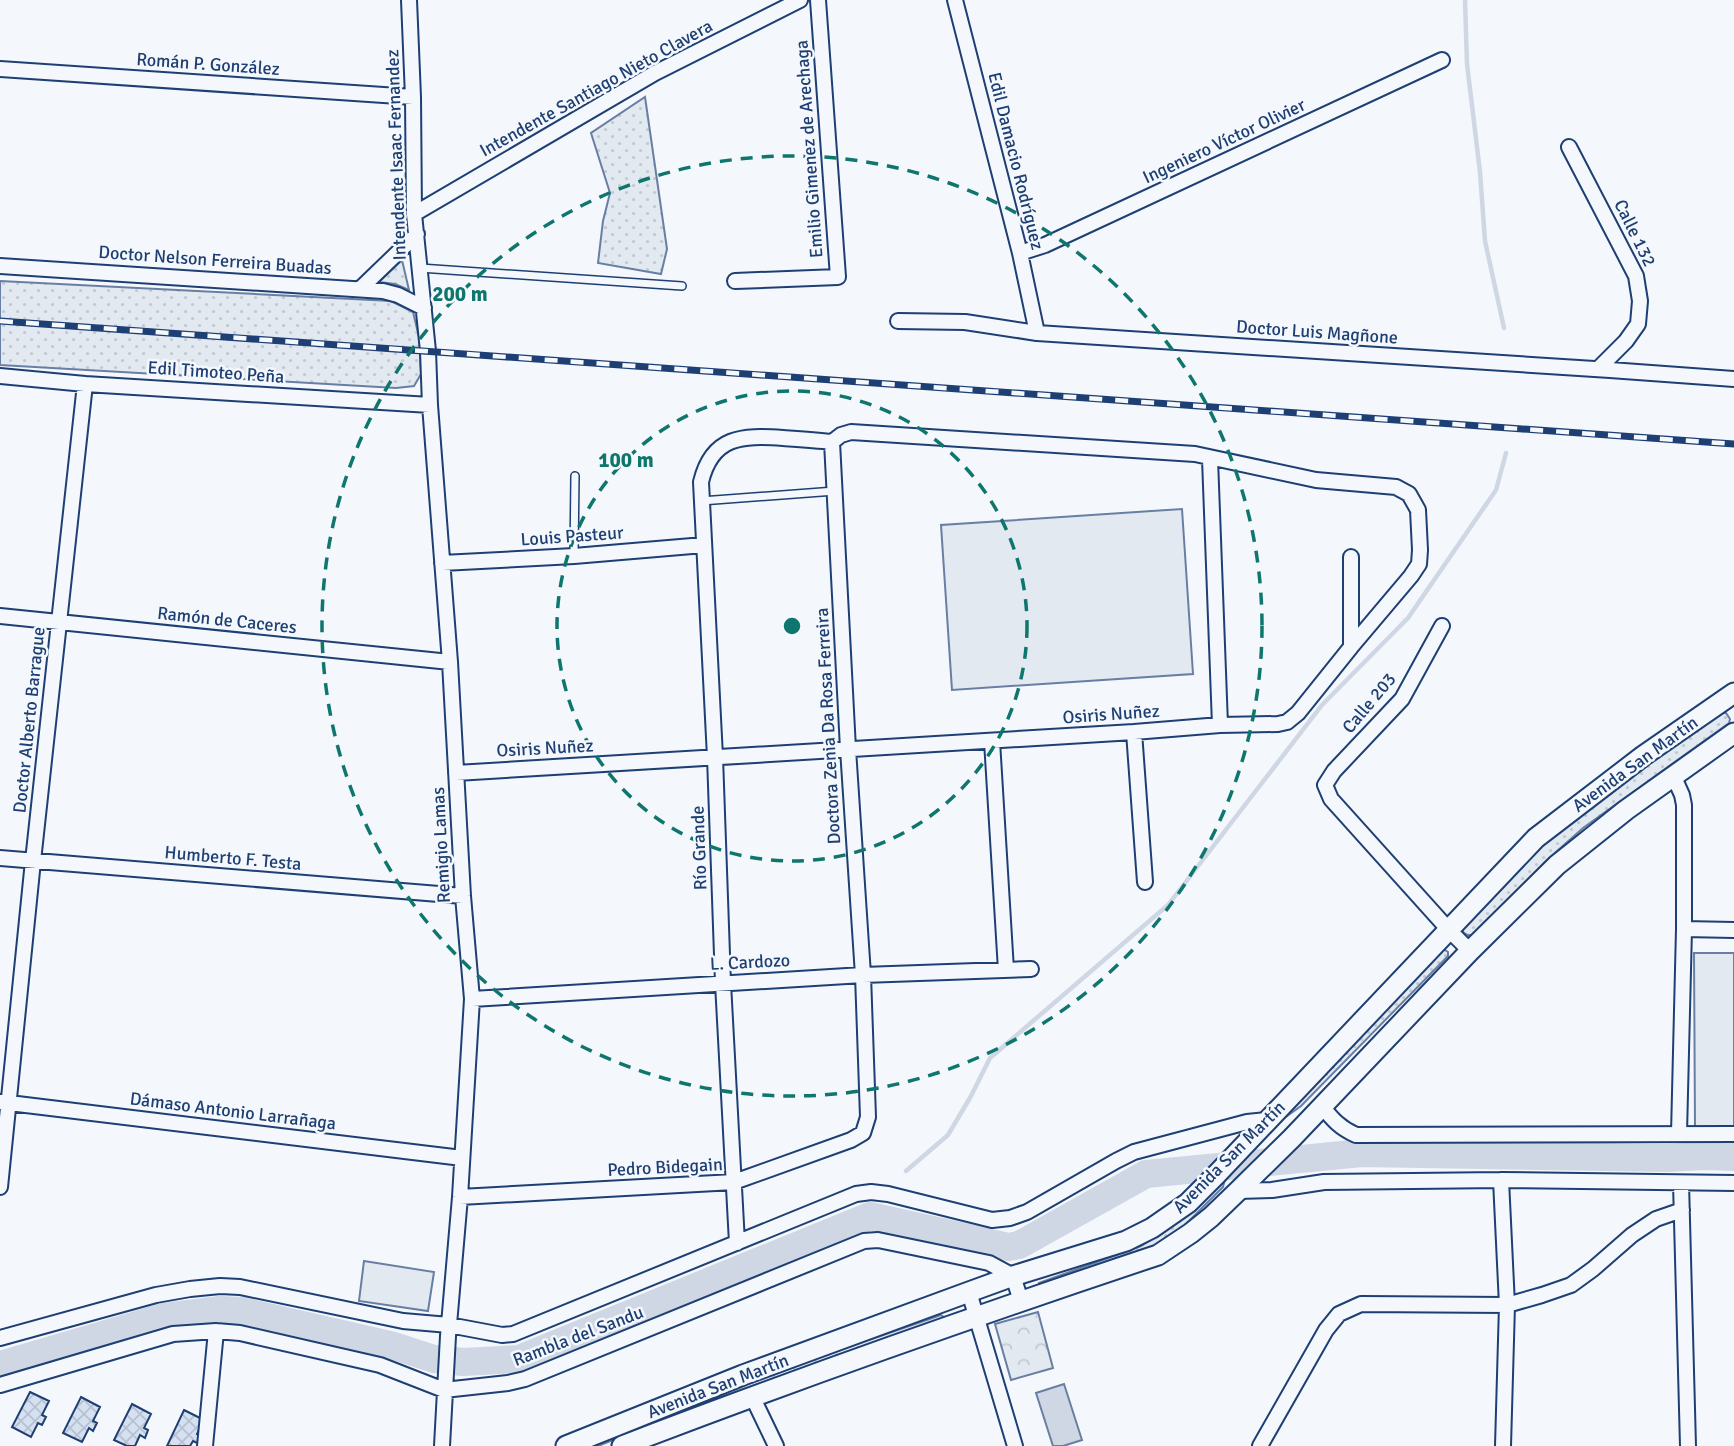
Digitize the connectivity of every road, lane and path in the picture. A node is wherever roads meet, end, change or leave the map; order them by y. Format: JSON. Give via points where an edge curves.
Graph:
{"nodes":[{"id":1,"x":409,"y":0,"type":"edge"},
{"id":2,"x":767,"y":0,"type":"edge"},
{"id":3,"x":800,"y":0,"type":"edge"},
{"id":4,"x":818,"y":0,"type":"edge"},
{"id":5,"x":955,"y":0,"type":"edge"},
{"id":6,"x":768,"y":16,"type":"junction"},
{"id":7,"x":1442,"y":60,"type":"dead end"},
{"id":8,"x":0,"y":69,"type":"edge"},
{"id":9,"x":413,"y":97,"type":"junction"},
{"id":10,"x":1569,"y":147,"type":"dead end"},
{"id":11,"x":414,"y":215,"type":"junction"},
{"id":12,"x":417,"y":234,"type":"junction"},
{"id":13,"x":1020,"y":253,"type":"junction"},
{"id":14,"x":0,"y":266,"type":"edge"},
{"id":15,"x":420,"y":268,"type":"junction"},
{"id":16,"x":735,"y":281,"type":"dead end"},
{"id":17,"x":681,"y":286,"type":"dead end"},
{"id":18,"x":360,"y":289,"type":"junction"},
{"id":19,"x":424,"y":308,"type":"junction"},
{"id":20,"x":898,"y":321,"type":"dead end"},
{"id":21,"x":1037,"y":333,"type":"junction"},
{"id":22,"x":428,"y":351,"type":"joint"},
{"id":23,"x":1598,"y":369,"type":"junction"},
{"id":24,"x":0,"y":376,"type":"edge"},
{"id":25,"x":1734,"y":379,"type":"edge"},
{"id":26,"x":85,"y":384,"type":"junction"},
{"id":27,"x":430,"y":405,"type":"junction"},
{"id":28,"x":832,"y":442,"type":"junction"},
{"id":29,"x":1210,"y":459,"type":"junction"},
{"id":30,"x":575,"y":477,"type":"dead end"},
{"id":31,"x":836,"y":491,"type":"junction"},
{"id":32,"x":701,"y":501,"type":"junction"},
{"id":33,"x":704,"y":545,"type":"junction"},
{"id":34,"x":574,"y":556,"type":"junction"},
{"id":35,"x":1350,"y":557,"type":"dead end"},
{"id":36,"x":442,"y":563,"type":"junction"},
{"id":37,"x":0,"y":616,"type":"edge"},
{"id":38,"x":59,"y":622,"type":"junction"},
{"id":39,"x":1442,"y":626,"type":"dead end"},
{"id":40,"x":1350,"y":647,"type":"junction"},
{"id":41,"x":450,"y":663,"type":"junction"},
{"id":42,"x":1734,"y":694,"type":"edge"},
{"id":43,"x":1220,"y":725,"type":"junction"},
{"id":44,"x":1134,"y":732,"type":"junction"},
{"id":45,"x":1734,"y":733,"type":"edge"},
{"id":46,"x":992,"y":741,"type":"junction"},
{"id":47,"x":848,"y":749,"type":"junction"},
{"id":48,"x":715,"y":757,"type":"junction"},
{"id":49,"x":456,"y":773,"type":"junction"},
{"id":50,"x":1673,"y":775,"type":"junction"},
{"id":51,"x":0,"y":858,"type":"edge"},
{"id":52,"x":33,"y":861,"type":"junction"},
{"id":53,"x":1145,"y":882,"type":"dead end"},
{"id":54,"x":463,"y":896,"type":"junction"},
{"id":55,"x":1448,"y":929,"type":"junction"},
{"id":56,"x":1684,"y":929,"type":"junction"},
{"id":57,"x":1734,"y":930,"type":"edge"},
{"id":58,"x":1470,"y":951,"type":"junction"},
{"id":59,"x":1031,"y":969,"type":"dead end"},
{"id":60,"x":1006,"y":970,"type":"junction"},
{"id":61,"x":863,"y":975,"type":"junction"},
{"id":62,"x":723,"y":983,"type":"junction"},
{"id":63,"x":472,"y":999,"type":"junction"},
{"id":64,"x":5,"y":1103,"type":"edge"},
{"id":65,"x":1322,"y":1106,"type":"junction"},
{"id":66,"x":1264,"y":1124,"type":"junction"},
{"id":67,"x":863,"y":1133,"type":"joint"},
{"id":68,"x":1734,"y":1134,"type":"edge"},
{"id":69,"x":1679,"y":1135,"type":"junction"},
{"id":70,"x":462,"y":1158,"type":"junction"},
{"id":71,"x":1501,"y":1180,"type":"junction"},
{"id":72,"x":734,"y":1182,"type":"junction"},
{"id":73,"x":1681,"y":1183,"type":"junction"},
{"id":74,"x":1734,"y":1183,"type":"edge"},
{"id":75,"x":0,"y":1187,"type":"edge"},
{"id":76,"x":1238,"y":1191,"type":"junction"},
{"id":77,"x":460,"y":1197,"type":"junction"},
{"id":78,"x":1682,"y":1210,"type":"junction"},
{"id":79,"x":737,"y":1243,"type":"junction"},
{"id":80,"x":1013,"y":1276,"type":"junction"},
{"id":81,"x":969,"y":1292,"type":"junction"},
{"id":82,"x":1021,"y":1301,"type":"junction"},
{"id":83,"x":1507,"y":1305,"type":"junction"},
{"id":84,"x":977,"y":1316,"type":"junction"},
{"id":85,"x":216,"y":1331,"type":"junction"},
{"id":86,"x":448,"y":1331,"type":"junction"},
{"id":87,"x":0,"y":1338,"type":"edge"},
{"id":88,"x":0,"y":1385,"type":"edge"},
{"id":89,"x":445,"y":1386,"type":"junction"},
{"id":90,"x":752,"y":1396,"type":"junction"},
{"id":91,"x":205,"y":1446,"type":"edge"},
{"id":92,"x":442,"y":1446,"type":"edge"},
{"id":93,"x":566,"y":1446,"type":"edge"},
{"id":94,"x":622,"y":1446,"type":"edge"},
{"id":95,"x":776,"y":1446,"type":"edge"},
{"id":96,"x":1014,"y":1446,"type":"edge"},
{"id":97,"x":1259,"y":1446,"type":"edge"},
{"id":98,"x":1503,"y":1446,"type":"edge"},
{"id":99,"x":1688,"y":1446,"type":"edge"}],
"edges":[{"from":1,"to":9,"type":"street","name":"Intendente Isaac Fernandez"},
{"from":2,"to":6,"type":"street"},
{"from":3,"to":6,"type":"street","name":"Intendente Santiago Nieto Clavera"},
{"from":4,"to":16,"type":"street","name":"Emilio Gimenez de Arechaga","via":[[838,277]]},
{"from":5,"to":13,"type":"street","name":"Edil Damacio Rodríguez"},
{"from":6,"to":11,"type":"street","name":"Intendente Santiago Nieto Clavera","via":[[654,74]]},
{"from":7,"to":13,"type":"street","name":"Ingeniero Víctor Olivier"},
{"from":8,"to":9,"type":"street","name":"Román P. González"},
{"from":9,"to":11,"type":"street","name":"Intendente Isaac Fernandez"},
{"from":10,"to":23,"type":"street","name":"Calle 132","via":[[1636,276],[1640,301],[1639,324]]},
{"from":11,"to":12,"type":"street","name":"Intendente Isaac Fernandez"},
{"from":12,"to":15,"type":"street","name":"Intendente Isaac Fernandez"},
{"from":12,"to":18,"type":"street"},
{"from":13,"to":21,"type":"street","name":"Edil Damacio Rodríguez"},
{"from":14,"to":18,"type":"street","name":"Doctor Nelson Ferreira Buadas"},
{"from":15,"to":17,"type":"lane"},
{"from":15,"to":19,"type":"street","name":"Intendente Isaac Fernandez"},
{"from":18,"to":19,"type":"street","name":"Doctor Nelson Ferreira Buadas","via":[[398,295]]},
{"from":19,"to":22,"type":"street","name":"Intendente Isaac Fernandez"},
{"from":20,"to":21,"type":"street","name":"Doctor Luis Magñone","via":[[965,322]]},
{"from":21,"to":23,"type":"street","name":"Doctor Luis Magñone"},
{"from":22,"to":27,"type":"street","name":"Remigio Lamas"},
{"from":23,"to":25,"type":"street","name":"Doctor Luis Magñone"},
{"from":24,"to":26,"type":"street","name":"Edil Timoteo Peña"},
{"from":26,"to":27,"type":"street","name":"Edil Timoteo Peña"},
{"from":26,"to":38,"type":"street","name":"Doctor Alberto Barrague"},
{"from":27,"to":36,"type":"street","name":"Remigio Lamas"},
{"from":28,"to":29,"type":"street","via":[[851,432],[1195,454]]},
{"from":28,"to":31,"type":"street","name":"Doctora Zenia Da Rosa Ferreira"},
{"from":28,"to":32,"type":"street","name":"Río Grande","via":[[759,436],[727,442],[705,467]]},
{"from":29,"to":40,"type":"street","name":"Osiris Nuñez","via":[[1316,480],[1396,487],[1409,494],[1418,510],[1419,564]]},
{"from":29,"to":43,"type":"street"},
{"from":30,"to":34,"type":"lane"},
{"from":31,"to":32,"type":"lane"},
{"from":31,"to":47,"type":"street","name":"Doctora Zenia Da Rosa Ferreira"},
{"from":32,"to":33,"type":"street","name":"Río Grande"},
{"from":33,"to":34,"type":"street","name":"Louis Pasteur"},
{"from":33,"to":48,"type":"street","name":"Río Grande"},
{"from":34,"to":36,"type":"street","name":"Louis Pasteur"},
{"from":35,"to":40,"type":"street"},
{"from":36,"to":41,"type":"street","name":"Remigio Lamas"},
{"from":37,"to":38,"type":"street","name":"Ramón de Caceres"},
{"from":38,"to":41,"type":"street","name":"Ramón de Caceres"},
{"from":38,"to":52,"type":"street","name":"Doctor Alberto Barrague"},
{"from":39,"to":55,"type":"street","name":"Calle 203","via":[[1402,698],[1325,785],[1331,799]]},
{"from":40,"to":43,"type":"street","name":"Osiris Nuñez","via":[[1287,722]]},
{"from":41,"to":49,"type":"street","name":"Remigio Lamas"},
{"from":42,"to":55,"type":"street","name":"Avenida San Martín","via":[[1536,838]]},
{"from":43,"to":44,"type":"street","name":"Osiris Nuñez"},
{"from":44,"to":46,"type":"street","name":"Osiris Nuñez"},
{"from":44,"to":53,"type":"street"},
{"from":45,"to":50,"type":"street","name":"Avenida San Martín"},
{"from":46,"to":47,"type":"street","name":"Osiris Nuñez"},
{"from":46,"to":60,"type":"street"},
{"from":47,"to":48,"type":"street","name":"Osiris Nuñez"},
{"from":47,"to":61,"type":"street","name":"Doctora Zenia Da Rosa Ferreira"},
{"from":48,"to":49,"type":"street","name":"Osiris Nuñez"},
{"from":48,"to":62,"type":"street","name":"Río Grande"},
{"from":49,"to":54,"type":"street","name":"Remigio Lamas"},
{"from":50,"to":56,"type":"street","via":[[1684,805]]},
{"from":50,"to":58,"type":"street","name":"Avenida San Martín","via":[[1556,865]]},
{"from":51,"to":52,"type":"street","name":"Humberto F. Testa"},
{"from":52,"to":54,"type":"street","name":"Humberto F. Testa"},
{"from":52,"to":64,"type":"street","name":"Doctor Alberto Barrague"},
{"from":54,"to":63,"type":"street","name":"Remigio Lamas"},
{"from":55,"to":58,"type":"street"},
{"from":55,"to":66,"type":"street","name":"Avenida San Martín"},
{"from":56,"to":57,"type":"street"},
{"from":56,"to":69,"type":"street"},
{"from":58,"to":65,"type":"street","name":"Avenida San Martín"},
{"from":59,"to":60,"type":"street","name":"L. Cardozo"},
{"from":60,"to":61,"type":"street","name":"L. Cardozo"},
{"from":61,"to":62,"type":"street","name":"L. Cardozo"},
{"from":61,"to":67,"type":"street","name":"Doctora Zenia Da Rosa Ferreira","via":[[868,1117]]},
{"from":62,"to":63,"type":"street","name":"L. Cardozo"},
{"from":62,"to":72,"type":"street","name":"Río Grande"},
{"from":63,"to":70,"type":"street","name":"Remigio Lamas"},
{"from":64,"to":70,"type":"street","name":"Dámaso Antonio Larrañaga"},
{"from":64,"to":75,"type":"street","name":"Doctor Alberto Barrague"},
{"from":65,"to":69,"type":"street","via":[[1344,1130],[1356,1135]]},
{"from":65,"to":76,"type":"street","name":"Avenida San Martín"},
{"from":66,"to":79,"type":"street","via":[[1247,1122],[1134,1152],[1027,1213],[1010,1218],[992,1220],[872,1192],[856,1194]]},
{"from":66,"to":80,"type":"street","name":"Avenida San Martín","via":[[1188,1203],[1152,1228],[1126,1241]]},
{"from":67,"to":72,"type":"street","name":"Pedro Bidegain"},
{"from":68,"to":69,"type":"street"},
{"from":70,"to":77,"type":"street","name":"Remigio Lamas"},
{"from":71,"to":73,"type":"street"},
{"from":71,"to":76,"type":"street","via":[[1324,1182]]},
{"from":71,"to":83,"type":"street"},
{"from":72,"to":77,"type":"street","name":"Pedro Bidegain"},
{"from":72,"to":79,"type":"street","name":"Río Grande"},
{"from":73,"to":74,"type":"street"},
{"from":73,"to":78,"type":"street"},
{"from":76,"to":82,"type":"street","name":"Avenida San Martín","via":[[1158,1255]]},
{"from":77,"to":86,"type":"street","name":"Remigio Lamas"},
{"from":78,"to":83,"type":"street","via":[[1656,1219],[1632,1235],[1571,1285]]},
{"from":78,"to":99,"type":"street"},
{"from":79,"to":86,"type":"street","via":[[513,1335]]},
{"from":80,"to":81,"type":"street","name":"Avenida San Martín"},
{"from":80,"to":82,"type":"street"},
{"from":80,"to":89,"type":"street","name":"Rambla del Sandu","via":[[989,1264],[878,1240],[864,1241],[525,1379]]},
{"from":81,"to":84,"type":"street"},
{"from":81,"to":93,"type":"street","name":"Avenida San Martín"},
{"from":82,"to":84,"type":"street","name":"Avenida San Martín"},
{"from":83,"to":97,"type":"street","via":[[1361,1304],[1339,1314]]},
{"from":83,"to":98,"type":"street"},
{"from":84,"to":90,"type":"street","name":"Avenida San Martín"},
{"from":84,"to":96,"type":"street"},
{"from":85,"to":88,"type":"street","name":"Rambla del Sandu","via":[[173,1334]]},
{"from":85,"to":89,"type":"street","name":"Rambla del Sandu","via":[[380,1364]]},
{"from":85,"to":91,"type":"street"},
{"from":86,"to":87,"type":"street","via":[[220,1286],[156,1295]]},
{"from":86,"to":89,"type":"street","name":"Remigio Lamas"},
{"from":89,"to":92,"type":"street","name":"Remigio Lamas"},
{"from":90,"to":94,"type":"street","name":"Avenida San Martín"},
{"from":90,"to":95,"type":"street"}]}
